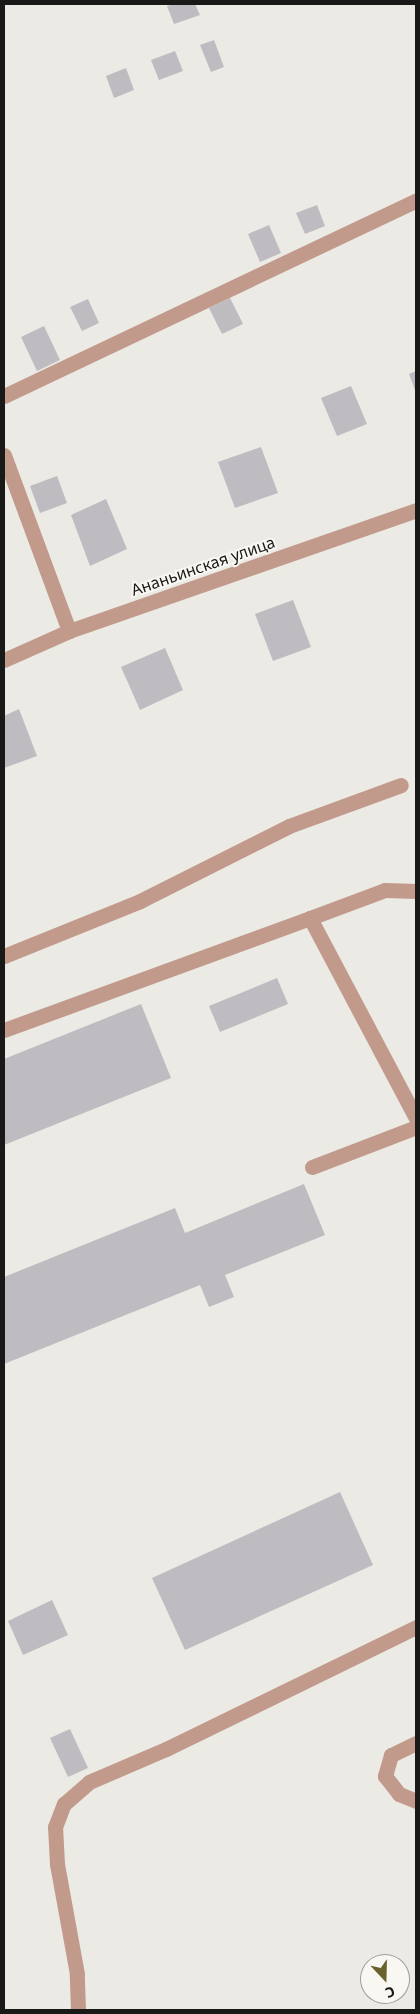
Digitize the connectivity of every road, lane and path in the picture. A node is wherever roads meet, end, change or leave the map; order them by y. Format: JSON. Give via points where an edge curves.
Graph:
{"nodes":[{"id":1,"x":416,"y":200,"type":"edge"},
{"id":2,"x":4,"y":396,"type":"edge"},
{"id":3,"x":4,"y":455,"type":"edge"},
{"id":4,"x":416,"y":510,"type":"edge"},
{"id":5,"x":69,"y":631,"type":"junction"},
{"id":6,"x":4,"y":660,"type":"edge"},
{"id":7,"x":401,"y":785,"type":"dead end"},
{"id":8,"x":416,"y":891,"type":"edge"},
{"id":9,"x":310,"y":918,"type":"junction"},
{"id":10,"x":4,"y":956,"type":"edge"},
{"id":11,"x":4,"y":1030,"type":"edge"},
{"id":12,"x":416,"y":1118,"type":"edge"},
{"id":13,"x":416,"y":1127,"type":"edge"},
{"id":14,"x":312,"y":1167,"type":"dead end"},
{"id":15,"x":416,"y":1627,"type":"edge"},
{"id":16,"x":416,"y":1743,"type":"edge"},
{"id":17,"x":416,"y":1801,"type":"edge"},
{"id":18,"x":78,"y":2010,"type":"edge"}],
"edges":[{"from":1,"to":2,"type":"street"},
{"from":3,"to":5,"type":"street"},
{"from":4,"to":5,"type":"street","name":"Ананьинская улица"},
{"from":5,"to":6,"type":"street","name":"Ананьинская улица"},
{"from":7,"to":10,"type":"street","via":[[289,826],[140,901]]},
{"from":8,"to":9,"type":"street","via":[[385,890]]},
{"from":9,"to":11,"type":"street"},
{"from":9,"to":12,"type":"street"},
{"from":13,"to":14,"type":"street"},
{"from":15,"to":18,"type":"street","via":[[166,1750],[88,1782],[64,1804],[55,1827],[57,1864],[77,1974]]},
{"from":16,"to":17,"type":"street","via":[[391,1755],[384,1776],[399,1794]]}]}
